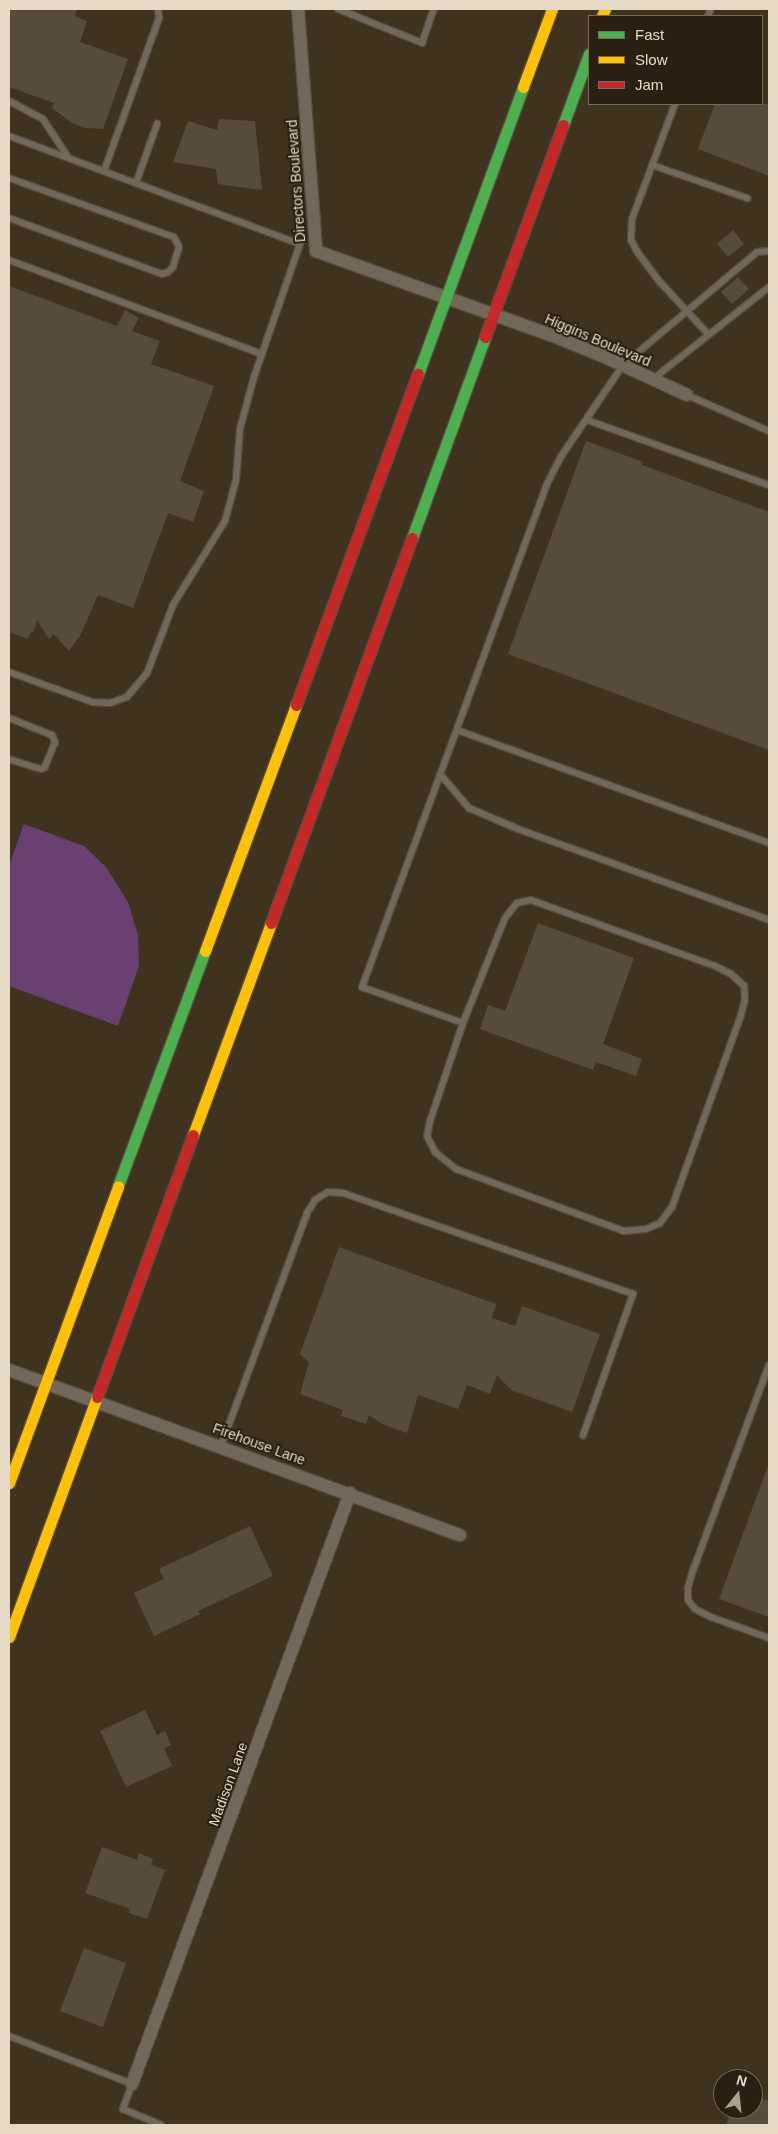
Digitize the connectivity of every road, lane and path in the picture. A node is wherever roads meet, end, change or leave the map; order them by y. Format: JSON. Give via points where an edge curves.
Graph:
{"nodes":[{"id":1,"x":158,"y":9,"type":"edge"},
{"id":2,"x":298,"y":9,"type":"edge"},
{"id":3,"x":338,"y":9,"type":"edge"},
{"id":4,"x":434,"y":9,"type":"edge"},
{"id":5,"x":552,"y":9,"type":"edge"},
{"id":6,"x":588,"y":57,"type":"edge"},
{"id":7,"x":9,"y":101,"type":"edge"},
{"id":8,"x":675,"y":105,"type":"edge"},
{"id":9,"x":157,"y":124,"type":"dead end"},
{"id":10,"x":9,"y":136,"type":"edge"},
{"id":11,"x":69,"y":158,"type":"junction"},
{"id":12,"x":652,"y":165,"type":"junction"},
{"id":13,"x":104,"y":171,"type":"junction"},
{"id":14,"x":9,"y":178,"type":"edge"},
{"id":15,"x":136,"y":183,"type":"junction"},
{"id":16,"x":747,"y":198,"type":"dead end"},
{"id":17,"x":9,"y":218,"type":"edge"},
{"id":18,"x":300,"y":244,"type":"junction"},
{"id":19,"x":316,"y":251,"type":"junction"},
{"id":20,"x":769,"y":251,"type":"edge"},
{"id":21,"x":9,"y":260,"type":"edge"},
{"id":22,"x":769,"y":287,"type":"edge"},
{"id":23,"x":445,"y":296,"type":"junction"},
{"id":24,"x":687,"y":311,"type":"junction"},
{"id":25,"x":495,"y":315,"type":"junction"},
{"id":26,"x":708,"y":334,"type":"junction"},
{"id":27,"x":262,"y":354,"type":"junction"},
{"id":28,"x":623,"y":365,"type":"junction"},
{"id":29,"x":653,"y":379,"type":"junction"},
{"id":30,"x":687,"y":395,"type":"joint"},
{"id":31,"x":587,"y":420,"type":"junction"},
{"id":32,"x":769,"y":431,"type":"edge"},
{"id":33,"x":769,"y":485,"type":"edge"},
{"id":34,"x":9,"y":672,"type":"edge"},
{"id":35,"x":9,"y":718,"type":"edge"},
{"id":36,"x":457,"y":730,"type":"junction"},
{"id":37,"x":9,"y":759,"type":"edge"},
{"id":38,"x":440,"y":774,"type":"junction"},
{"id":39,"x":769,"y":843,"type":"edge"},
{"id":40,"x":769,"y":920,"type":"edge"},
{"id":41,"x":463,"y":1023,"type":"junction"},
{"id":42,"x":769,"y":1365,"type":"edge"},
{"id":43,"x":9,"y":1370,"type":"edge"},
{"id":44,"x":46,"y":1383,"type":"junction"},
{"id":45,"x":95,"y":1401,"type":"junction"},
{"id":46,"x":583,"y":1435,"type":"dead end"},
{"id":47,"x":220,"y":1446,"type":"junction"},
{"id":48,"x":9,"y":1483,"type":"edge"},
{"id":49,"x":350,"y":1493,"type":"junction"},
{"id":50,"x":460,"y":1535,"type":"dead end"},
{"id":51,"x":9,"y":1637,"type":"edge"},
{"id":52,"x":769,"y":1638,"type":"edge"},
{"id":53,"x":9,"y":2036,"type":"edge"},
{"id":54,"x":132,"y":2084,"type":"junction"},
{"id":55,"x":161,"y":2125,"type":"edge"}],
"edges":[{"from":1,"to":13,"type":"lane","via":[[159,18]]},
{"from":2,"to":19,"type":"street","name":"Directors Boulevard"},
{"from":3,"to":4,"type":"lane","via":[[422,43]]},
{"from":5,"to":23,"type":"main road"},
{"from":6,"to":25,"type":"main road"},
{"from":7,"to":11,"type":"lane","via":[[43,119]]},
{"from":8,"to":12,"type":"lane"},
{"from":9,"to":15,"type":"lane"},
{"from":10,"to":11,"type":"lane"},
{"from":11,"to":13,"type":"lane"},
{"from":12,"to":16,"type":"lane"},
{"from":12,"to":24,"type":"lane","via":[[632,219],[631,240],[638,253]]},
{"from":13,"to":15,"type":"lane"},
{"from":14,"to":17,"type":"lane","via":[[174,236],[180,247],[173,268],[162,274]]},
{"from":15,"to":18,"type":"lane"},
{"from":18,"to":19,"type":"lane"},
{"from":18,"to":27,"type":"lane"},
{"from":19,"to":23,"type":"street","name":"Directors Boulevard"},
{"from":20,"to":24,"type":"lane","via":[[757,252]]},
{"from":21,"to":27,"type":"lane"},
{"from":22,"to":26,"type":"lane"},
{"from":23,"to":25,"type":"street","name":"Directors Boulevard"},
{"from":23,"to":44,"type":"main road"},
{"from":24,"to":26,"type":"lane"},
{"from":24,"to":28,"type":"lane"},
{"from":25,"to":28,"type":"street","name":"Higgins Boulevard"},
{"from":25,"to":45,"type":"main road"},
{"from":26,"to":29,"type":"lane"},
{"from":27,"to":34,"type":"lane","via":[[240,429],[236,480],[225,521],[173,605],[147,673],[127,698],[110,703],[92,702]]},
{"from":28,"to":29,"type":"street","name":"Higgins Boulevard"},
{"from":28,"to":31,"type":"lane"},
{"from":29,"to":30,"type":"street","name":"Higgins Boulevard"},
{"from":30,"to":32,"type":"lane"},
{"from":31,"to":33,"type":"lane"},
{"from":31,"to":36,"type":"lane","via":[[560,458],[547,484]]},
{"from":35,"to":37,"type":"lane","via":[[52,735],[55,742],[45,767],[41,769]]},
{"from":36,"to":38,"type":"lane"},
{"from":36,"to":39,"type":"lane"},
{"from":38,"to":40,"type":"lane","via":[[469,808],[518,829]]},
{"from":38,"to":41,"type":"lane","via":[[362,987]]},
{"from":41,"to":41,"type":"lane","via":[[504,918],[517,903],[531,900],[715,966],[744,986],[741,1015],[672,1207],[660,1223],[646,1229],[624,1231],[615,1228],[456,1169],[436,1152],[427,1136],[430,1121]]},
{"from":42,"to":52,"type":"lane","via":[[700,1552],[688,1594],[688,1600],[695,1609],[711,1618]]},
{"from":43,"to":44,"type":"street","name":"Firehouse Lane"},
{"from":44,"to":45,"type":"street","name":"Firehouse Lane"},
{"from":44,"to":48,"type":"main road"},
{"from":45,"to":47,"type":"street","name":"Firehouse Lane"},
{"from":45,"to":51,"type":"main road"},
{"from":46,"to":47,"type":"lane","via":[[634,1294],[343,1193],[328,1192],[315,1200],[307,1213]]},
{"from":47,"to":49,"type":"street","name":"Firehouse Lane"},
{"from":49,"to":50,"type":"street","name":"Firehouse Lane"},
{"from":49,"to":54,"type":"street","name":"Madison Lane"},
{"from":53,"to":54,"type":"lane"},
{"from":54,"to":55,"type":"lane","via":[[123,2109]]}]}
